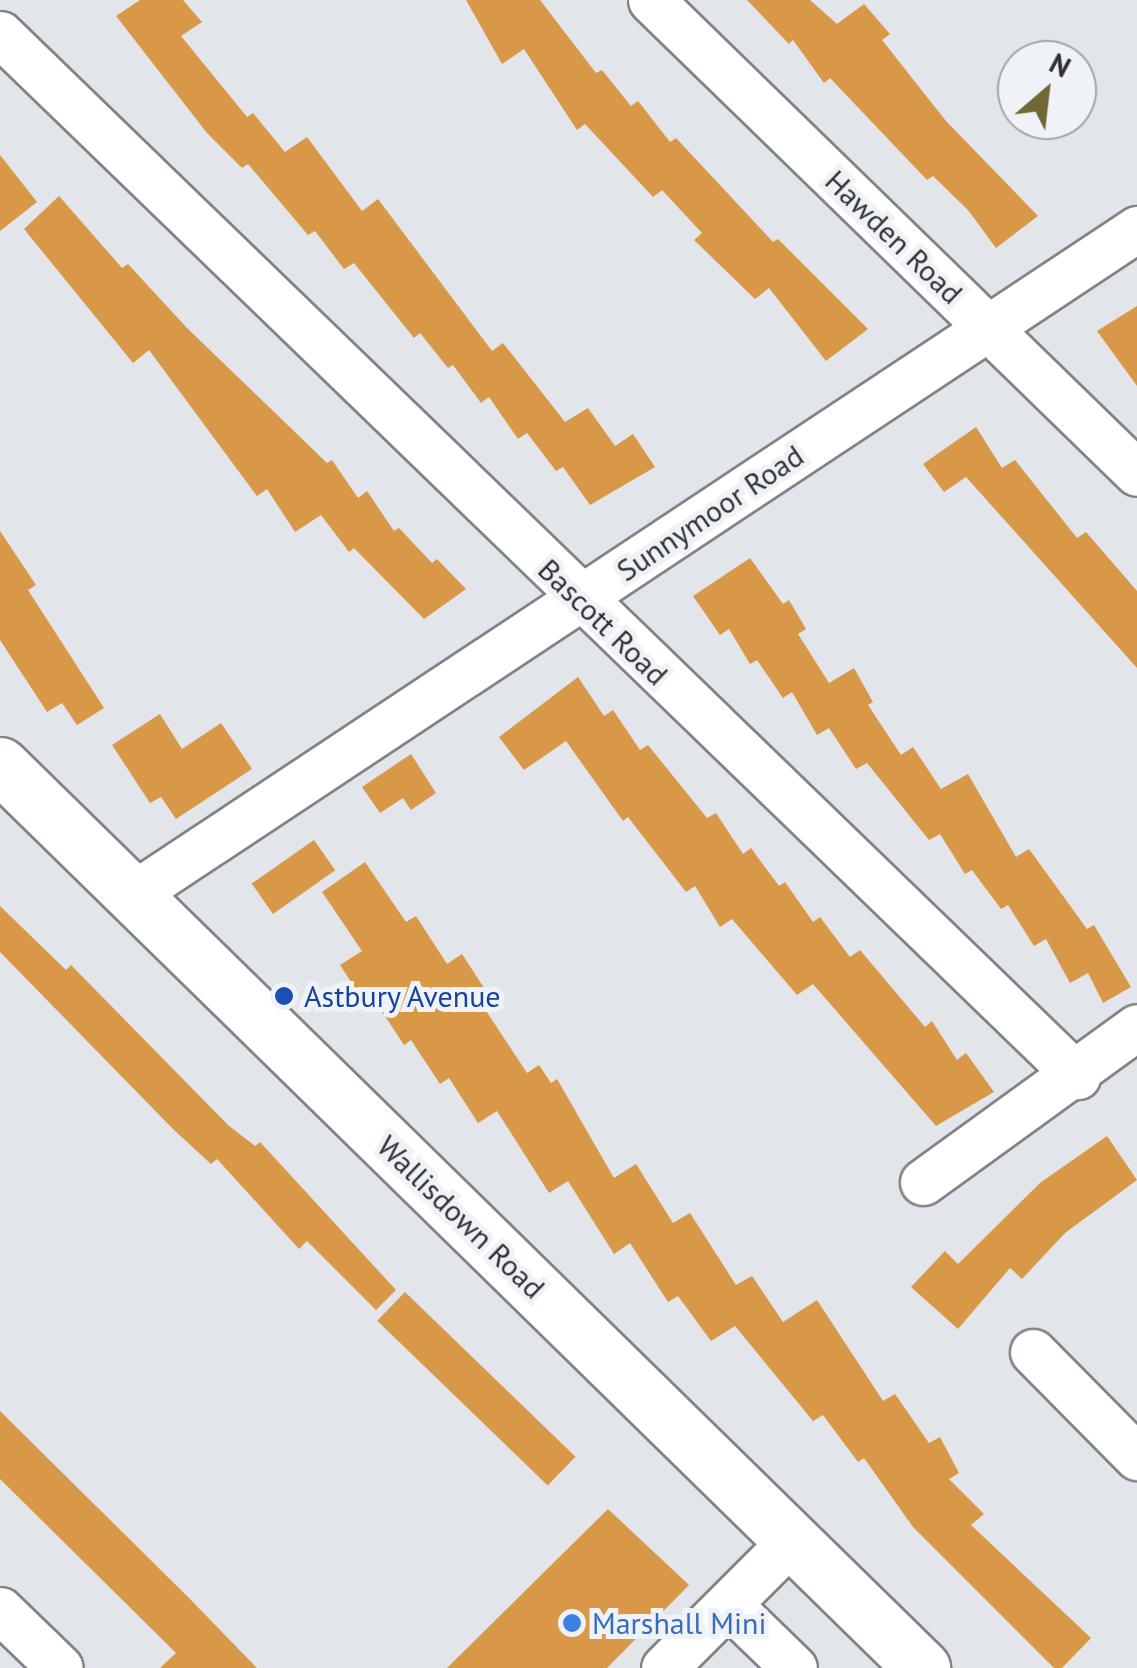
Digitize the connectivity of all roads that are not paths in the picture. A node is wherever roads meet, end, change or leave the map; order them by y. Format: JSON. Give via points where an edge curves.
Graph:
{"nodes":[{"id":1,"x":651,"y":0,"type":"edge"},
{"id":2,"x":0,"y":34,"type":"edge"},
{"id":3,"x":1137,"y":229,"type":"edge"},
{"id":4,"x":986,"y":326,"type":"junction"},
{"id":5,"x":1137,"y":473,"type":"edge"},
{"id":6,"x":580,"y":601,"type":"junction"},
{"id":7,"x":0,"y":765,"type":"edge"},
{"id":8,"x":132,"y":895,"type":"junction"},
{"id":9,"x":1137,"y":1027,"type":"edge"},
{"id":10,"x":1077,"y":1076,"type":"junction"},
{"id":11,"x":924,"y":1182,"type":"dead end"},
{"id":12,"x":1034,"y":1352,"type":"dead end"},
{"id":13,"x":1137,"y":1456,"type":"edge"},
{"id":14,"x":792,"y":1540,"type":"junction"},
{"id":15,"x":730,"y":1606,"type":"junction"},
{"id":16,"x":0,"y":1610,"type":"edge"},
{"id":17,"x":60,"y":1668,"type":"edge"},
{"id":18,"x":664,"y":1668,"type":"edge"},
{"id":19,"x":794,"y":1668,"type":"edge"},
{"id":20,"x":922,"y":1668,"type":"edge"}],
"edges":[{"from":1,"to":4,"type":"street","name":"Hawden Road"},
{"from":2,"to":6,"type":"street","name":"Bascott Road"},
{"from":3,"to":4,"type":"street","name":"Sunnymoor Road"},
{"from":4,"to":5,"type":"street","name":"Hawden Road"},
{"from":4,"to":6,"type":"street","name":"Sunnymoor Road"},
{"from":6,"to":8,"type":"street","name":"Sunnymoor Road"},
{"from":6,"to":10,"type":"street","name":"Bascott Road"},
{"from":7,"to":8,"type":"main road","name":"Wallisdown Road"},
{"from":8,"to":14,"type":"main road","name":"Wallisdown Road"},
{"from":9,"to":10,"type":"street"},
{"from":10,"to":11,"type":"street"},
{"from":12,"to":13,"type":"street"},
{"from":14,"to":15,"type":"street"},
{"from":14,"to":20,"type":"main road","name":"Wallisdown Road"},
{"from":15,"to":18,"type":"street"},
{"from":15,"to":19,"type":"street"},
{"from":16,"to":17,"type":"street"}]}
